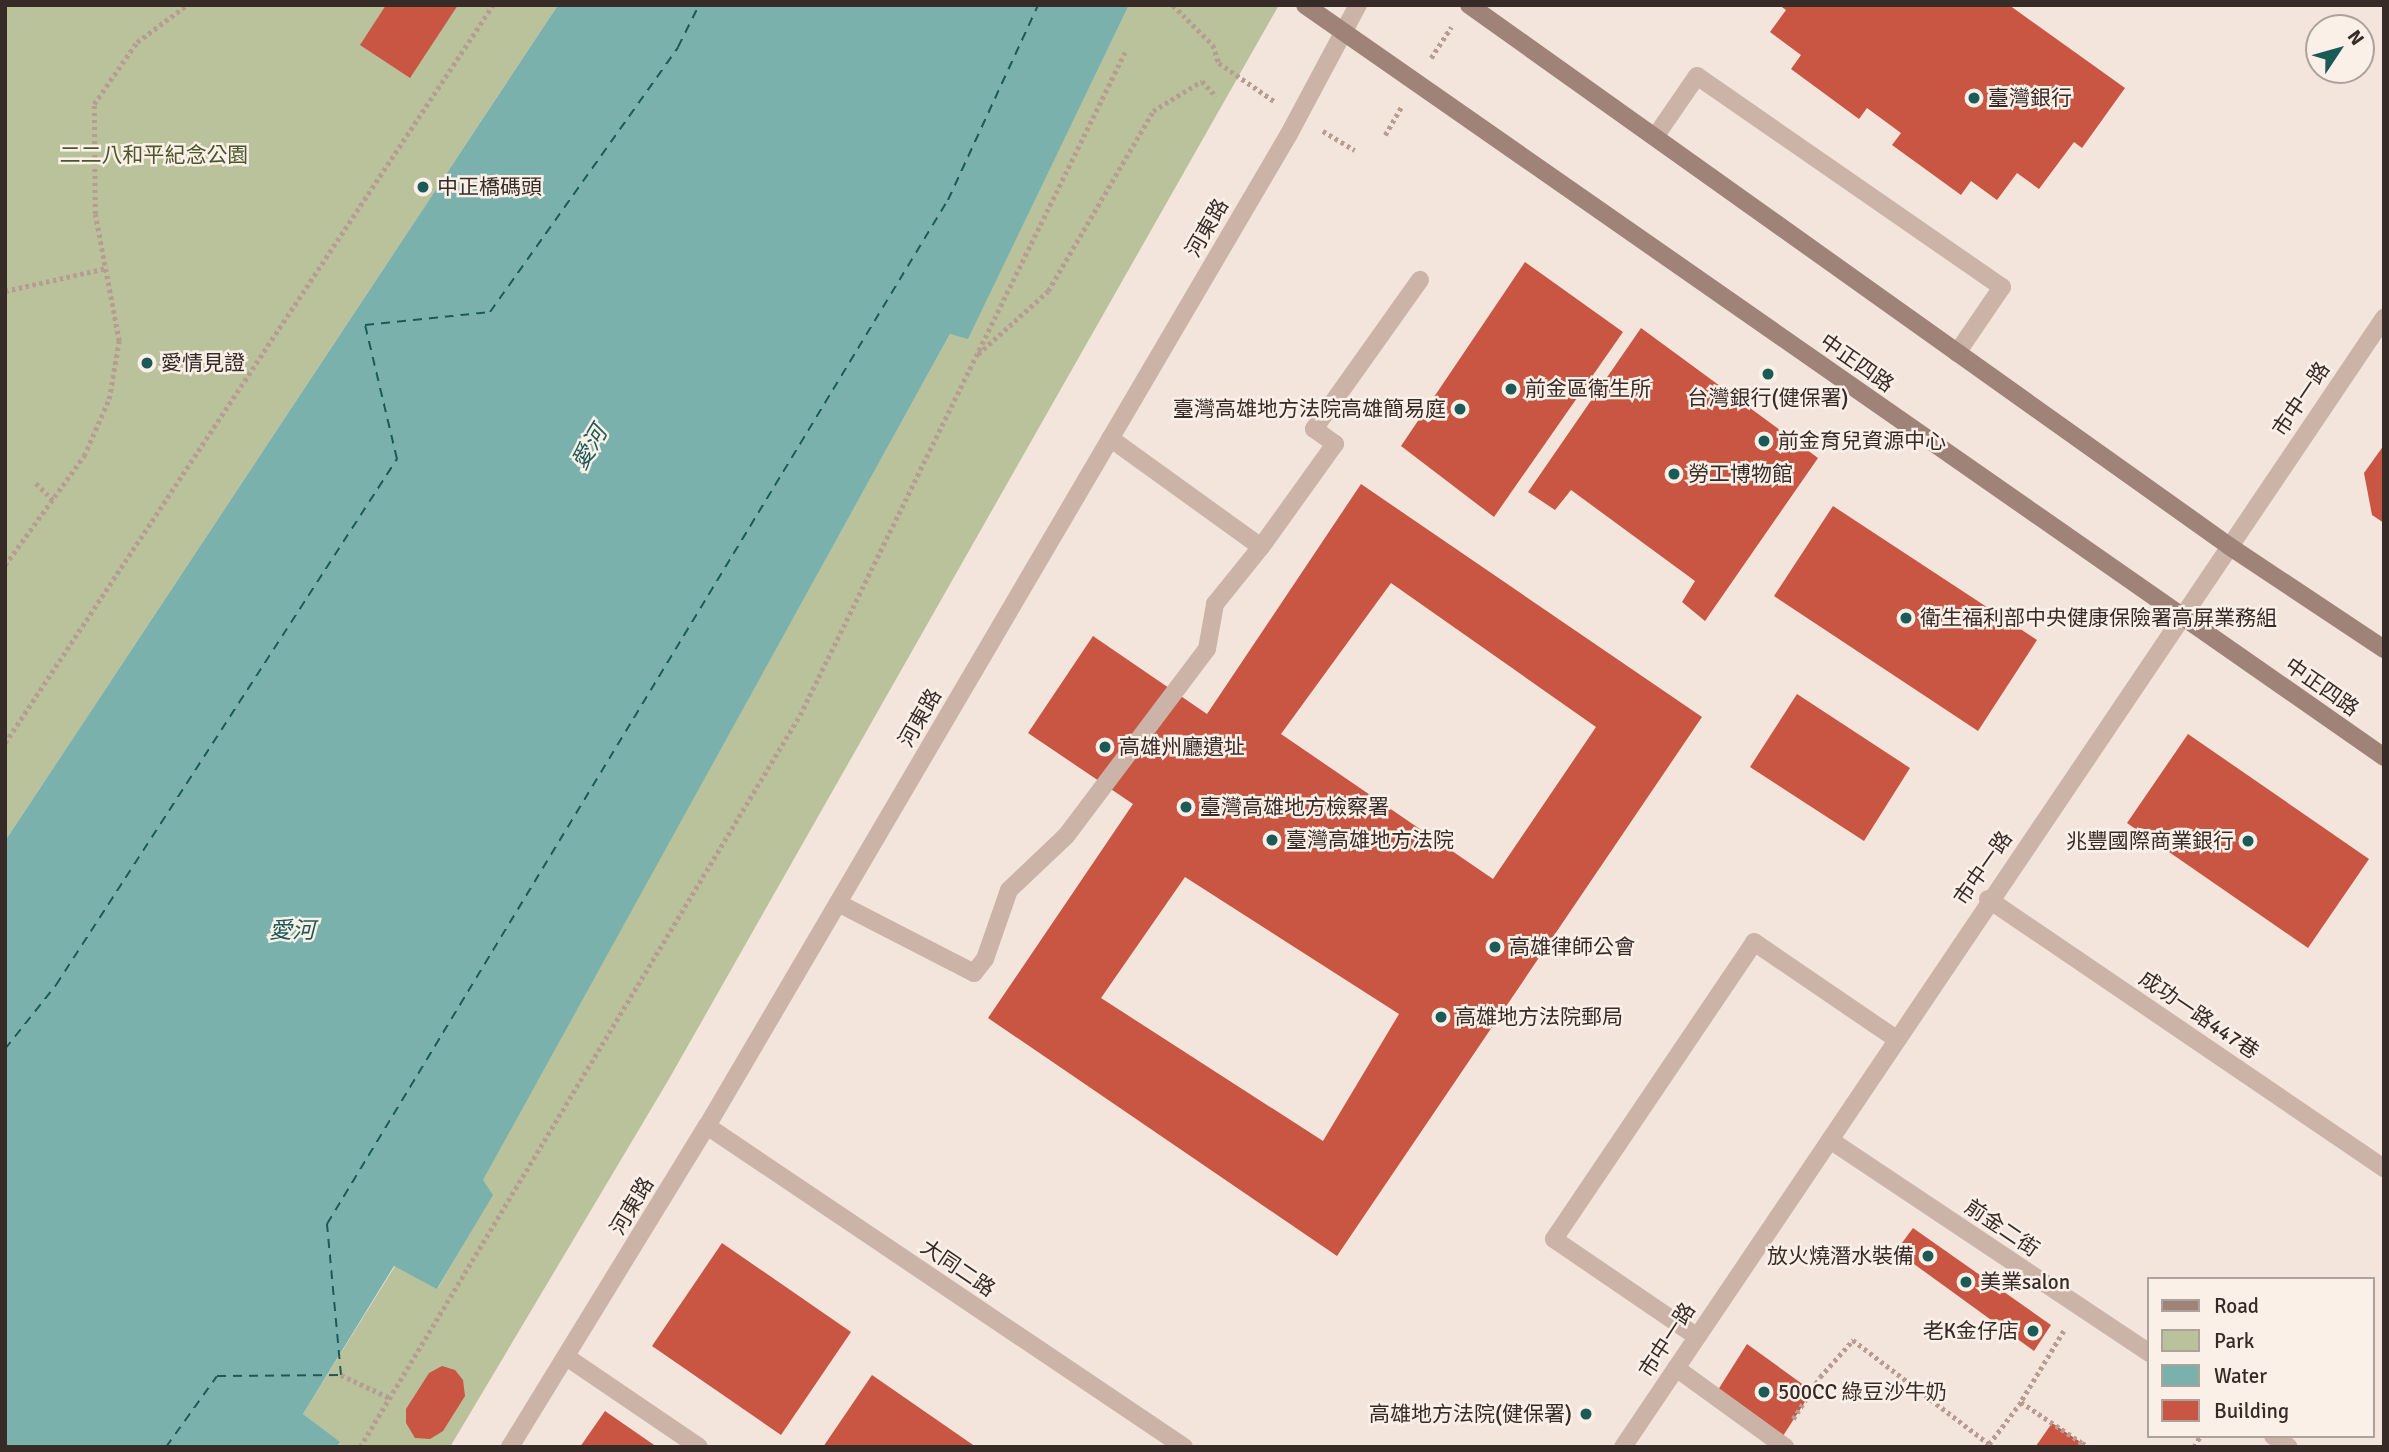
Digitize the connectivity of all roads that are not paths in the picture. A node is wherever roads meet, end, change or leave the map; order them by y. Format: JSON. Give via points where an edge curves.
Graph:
{"nodes":[{"id":1,"x":1305,"y":5,"type":"edge"},
{"id":2,"x":1358,"y":5,"type":"edge"},
{"id":3,"x":1469,"y":5,"type":"edge"},
{"id":4,"x":1346,"y":34,"type":"junction"},
{"id":5,"x":1655,"y":137,"type":"junction"},
{"id":6,"x":1420,"y":280,"type":"dead end"},
{"id":7,"x":2384,"y":318,"type":"edge"},
{"id":8,"x":1957,"y":353,"type":"junction"},
{"id":9,"x":1110,"y":438,"type":"junction"},
{"id":10,"x":2229,"y":546,"type":"junction"},
{"id":11,"x":1261,"y":547,"type":"junction"},
{"id":12,"x":2185,"y":620,"type":"junction"},
{"id":13,"x":2384,"y":649,"type":"edge"},
{"id":14,"x":2384,"y":757,"type":"edge"},
{"id":15,"x":1988,"y":899,"type":"junction"},
{"id":16,"x":838,"y":903,"type":"junction"},
{"id":17,"x":1896,"y":1039,"type":"junction"},
{"id":18,"x":707,"y":1126,"type":"junction"},
{"id":19,"x":1830,"y":1140,"type":"junction"},
{"id":20,"x":2384,"y":1168,"type":"edge"},
{"id":21,"x":1696,"y":1336,"type":"junction"},
{"id":22,"x":2148,"y":1352,"type":"edge"},
{"id":23,"x":568,"y":1358,"type":"junction"},
{"id":24,"x":1676,"y":1368,"type":"junction"},
{"id":25,"x":1783,"y":1445,"type":"edge"},
{"id":26,"x":510,"y":1447,"type":"edge"},
{"id":27,"x":699,"y":1447,"type":"edge"},
{"id":28,"x":1184,"y":1447,"type":"edge"},
{"id":29,"x":1623,"y":1447,"type":"edge"}],
"edges":[{"from":1,"to":4,"type":"street","name":"中正四路"},
{"from":2,"to":4,"type":"street","name":"河東路"},
{"from":3,"to":5,"type":"street"},
{"from":4,"to":9,"type":"street","name":"河東路"},
{"from":4,"to":12,"type":"street","name":"中正四路"},
{"from":5,"to":8,"type":"street"},
{"from":5,"to":8,"type":"street","via":[[1697,76],[2002,287]]},
{"from":6,"to":11,"type":"street","via":[[1314,429],[1335,444]]},
{"from":7,"to":10,"type":"street","name":"市中一路"},
{"from":8,"to":10,"type":"street"},
{"from":9,"to":11,"type":"street"},
{"from":9,"to":16,"type":"street","name":"河東路"},
{"from":10,"to":12,"type":"street","name":"市中一路"},
{"from":10,"to":13,"type":"street"},
{"from":11,"to":16,"type":"street","via":[[1218,598],[1200,660],[1066,835],[1009,890],[978,970],[970,974]]},
{"from":12,"to":14,"type":"street","name":"中正四路"},
{"from":12,"to":15,"type":"street","name":"市中一路"},
{"from":15,"to":17,"type":"street","name":"市中一路"},
{"from":15,"to":20,"type":"street","name":"成功一路447巷"},
{"from":16,"to":18,"type":"street","name":"河東路"},
{"from":17,"to":19,"type":"street","name":"市中一路"},
{"from":17,"to":21,"type":"street","via":[[1754,942],[1661,1079],[1554,1239]]},
{"from":18,"to":23,"type":"street","name":"河東路"},
{"from":18,"to":28,"type":"street","name":"大同二路"},
{"from":19,"to":21,"type":"street","name":"市中一路"},
{"from":19,"to":22,"type":"street","name":"前金二街"},
{"from":21,"to":24,"type":"street","name":"市中一路"},
{"from":23,"to":26,"type":"street","name":"河東路"},
{"from":23,"to":27,"type":"street"},
{"from":24,"to":25,"type":"street"},
{"from":24,"to":29,"type":"street","name":"市中一路"}]}
